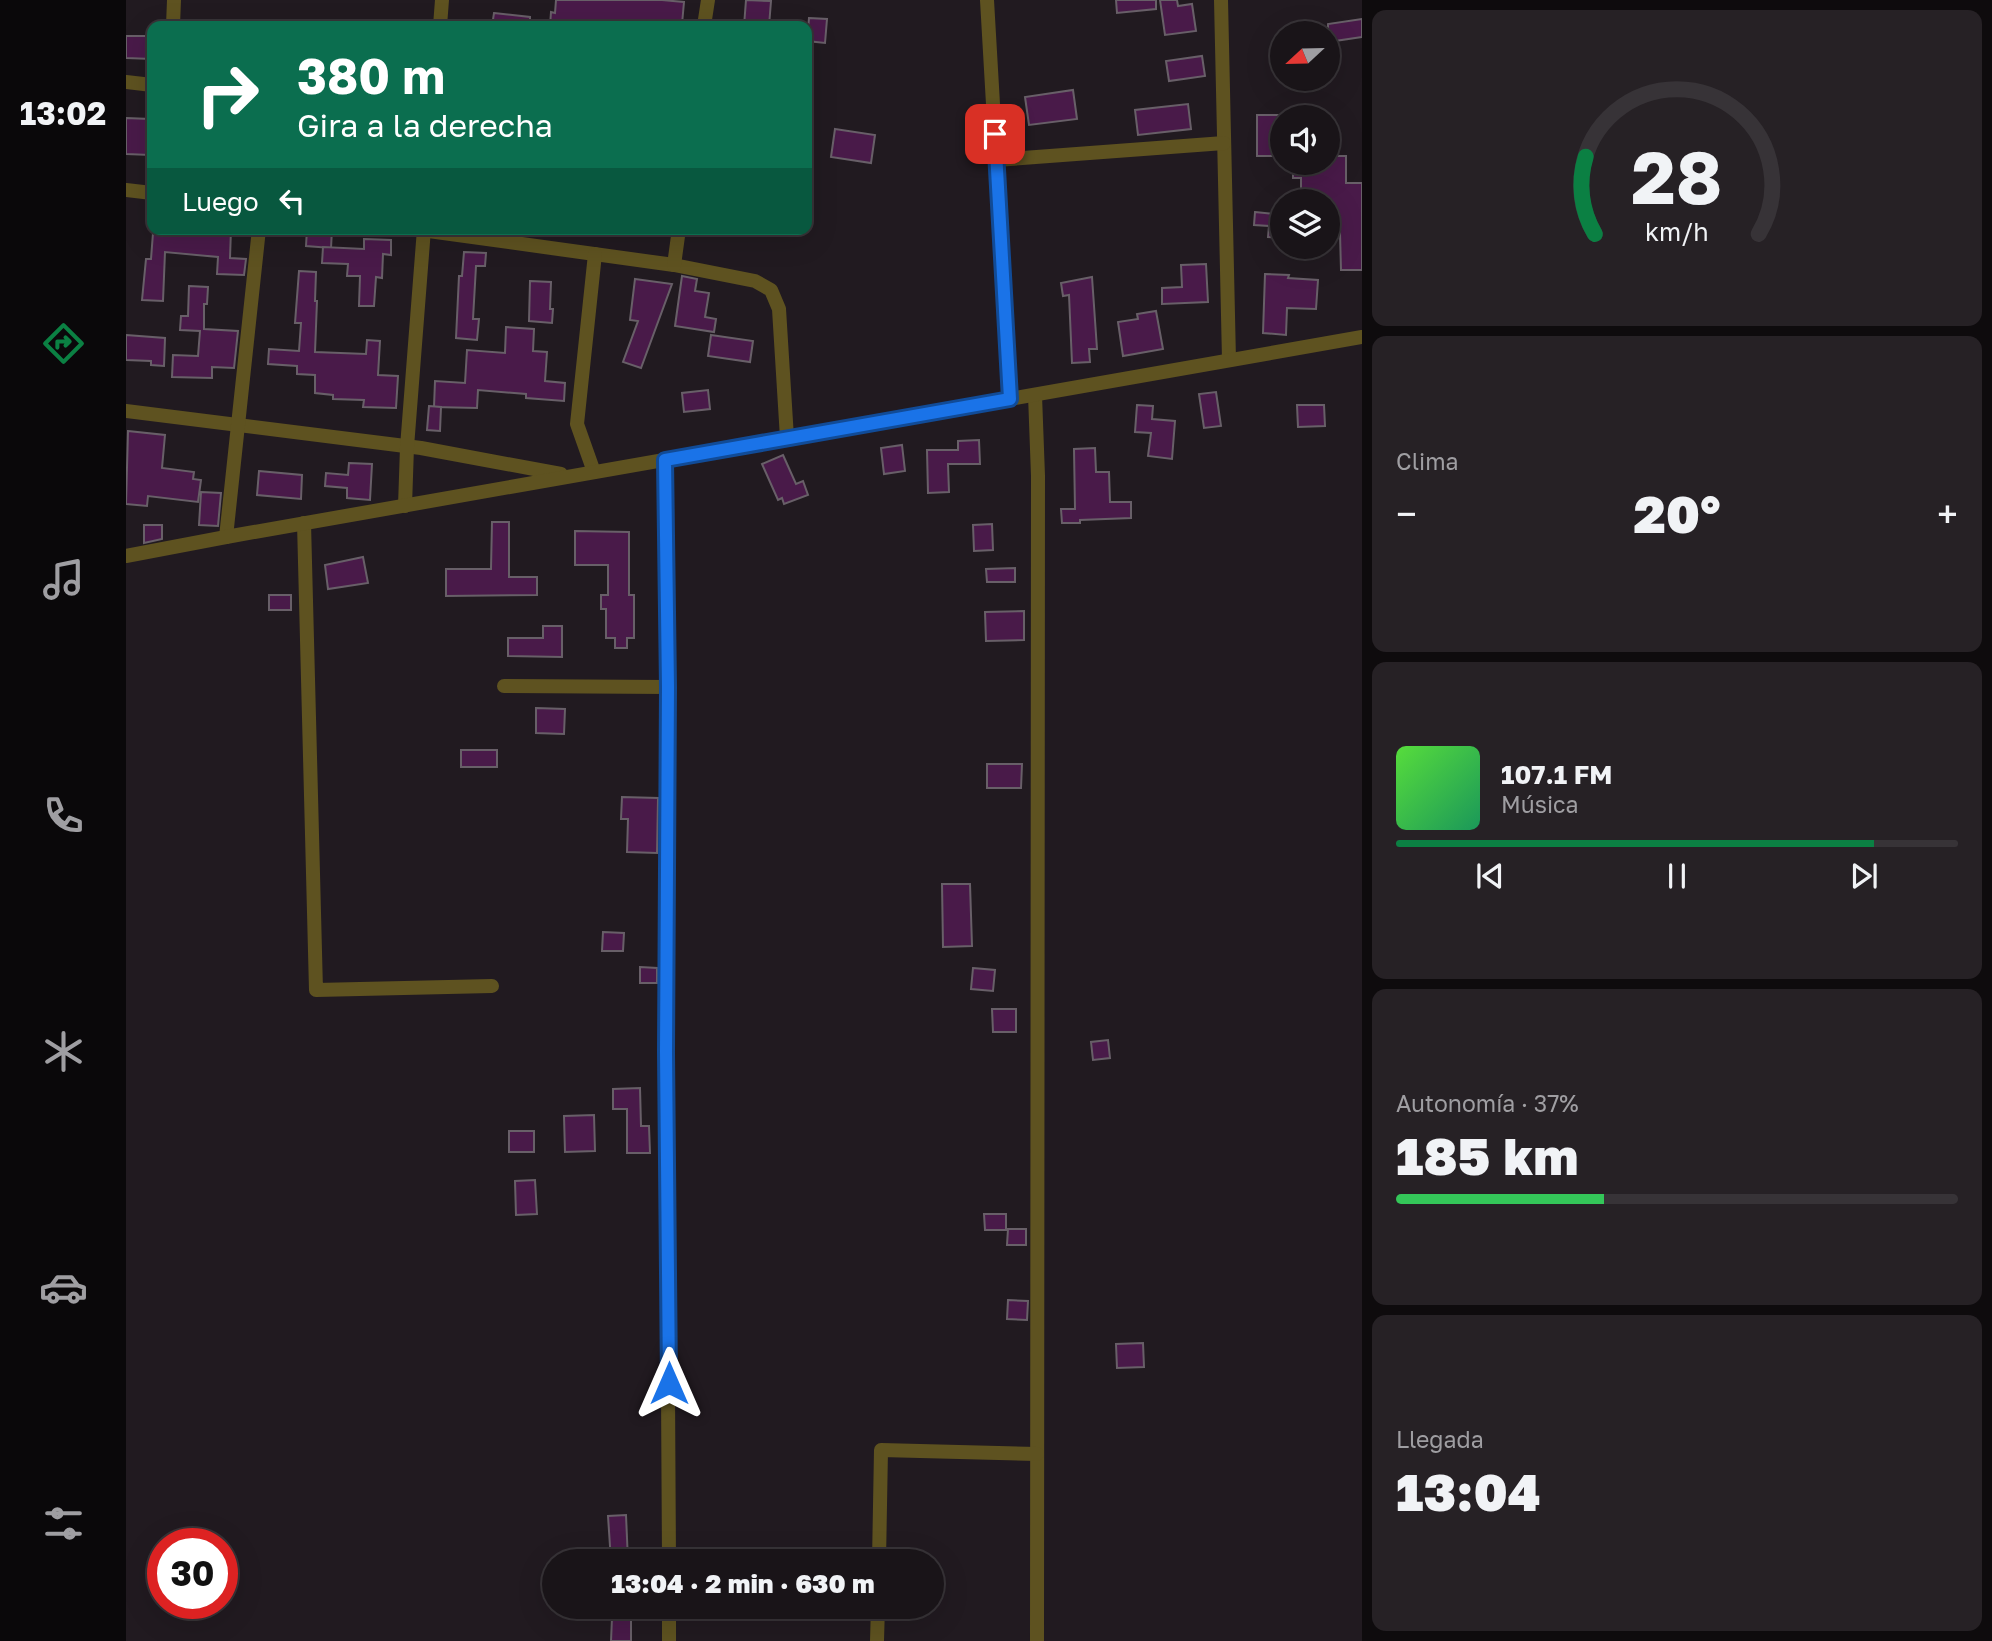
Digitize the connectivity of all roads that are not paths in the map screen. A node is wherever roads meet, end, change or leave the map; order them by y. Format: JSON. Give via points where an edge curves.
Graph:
{"nodes":[{"id":1,"x":174,"y":0,"type":"edge"},
{"id":2,"x":442,"y":0,"type":"edge"},
{"id":3,"x":708,"y":0,"type":"edge"},
{"id":4,"x":987,"y":0,"type":"edge"},
{"id":5,"x":1221,"y":0,"type":"edge"},
{"id":6,"x":173,"y":21,"type":"edge"},
{"id":7,"x":440,"y":21,"type":"edge"},
{"id":8,"x":705,"y":21,"type":"edge"},
{"id":9,"x":126,"y":82,"type":"edge"},
{"id":10,"x":147,"y":84,"type":"edge"},
{"id":11,"x":1224,"y":143,"type":"junction"},
{"id":12,"x":996,"y":160,"type":"junction"},
{"id":13,"x":126,"y":190,"type":"edge"},
{"id":14,"x":147,"y":192,"type":"edge"},
{"id":15,"x":259,"y":235,"type":"edge"},
{"id":16,"x":421,"y":235,"type":"edge"},
{"id":17,"x":457,"y":235,"type":"edge"},
{"id":18,"x":678,"y":235,"type":"edge"},
{"id":19,"x":595,"y":254,"type":"junction"},
{"id":20,"x":674,"y":265,"type":"junction"},
{"id":21,"x":1362,"y":337,"type":"edge"},
{"id":22,"x":1229,"y":360,"type":"junction"},
{"id":23,"x":1035,"y":395,"type":"junction"},
{"id":24,"x":1010,"y":399,"type":"junction"},
{"id":25,"x":126,"y":411,"type":"edge"},
{"id":26,"x":238,"y":425,"type":"junction"},
{"id":27,"x":787,"y":438,"type":"junction"},
{"id":28,"x":407,"y":447,"type":"junction"},
{"id":29,"x":665,"y":460,"type":"junction"},
{"id":30,"x":594,"y":472,"type":"junction"},
{"id":31,"x":573,"y":476,"type":"junction"},
{"id":32,"x":405,"y":506,"type":"junction"},
{"id":33,"x":303,"y":523,"type":"junction"},
{"id":34,"x":226,"y":537,"type":"junction"},
{"id":35,"x":126,"y":556,"type":"edge"},
{"id":36,"x":504,"y":686,"type":"dead end"},
{"id":37,"x":668,"y":687,"type":"junction"},
{"id":38,"x":492,"y":986,"type":"dead end"},
{"id":39,"x":1037,"y":1454,"type":"junction"},
{"id":40,"x":669,"y":1549,"type":"edge"},
{"id":41,"x":879,"y":1549,"type":"edge"},
{"id":42,"x":669,"y":1619,"type":"edge"},
{"id":43,"x":878,"y":1619,"type":"edge"},
{"id":44,"x":668,"y":1641,"type":"edge"},
{"id":45,"x":877,"y":1641,"type":"edge"},
{"id":46,"x":1037,"y":1641,"type":"edge"}],
"edges":[{"from":1,"to":6,"type":"street"},
{"from":2,"to":7,"type":"street"},
{"from":3,"to":8,"type":"street"},
{"from":4,"to":12,"type":"street"},
{"from":5,"to":11,"type":"street"},
{"from":9,"to":10,"type":"street"},
{"from":11,"to":12,"type":"street"},
{"from":11,"to":22,"type":"street"},
{"from":12,"to":24,"type":"street"},
{"from":13,"to":14,"type":"street"},
{"from":15,"to":26,"type":"street"},
{"from":16,"to":28,"type":"street"},
{"from":17,"to":19,"type":"street"},
{"from":18,"to":20,"type":"street"},
{"from":19,"to":20,"type":"street"},
{"from":19,"to":30,"type":"street","via":[[576,424]]},
{"from":20,"to":27,"type":"street","via":[[755,281],[771,290],[779,309]]},
{"from":21,"to":22,"type":"street"},
{"from":22,"to":23,"type":"street"},
{"from":23,"to":24,"type":"street"},
{"from":23,"to":39,"type":"street"},
{"from":24,"to":27,"type":"street"},
{"from":25,"to":26,"type":"street"},
{"from":26,"to":28,"type":"street"},
{"from":26,"to":34,"type":"street"},
{"from":27,"to":29,"type":"street"},
{"from":28,"to":31,"type":"street"},
{"from":28,"to":32,"type":"street"},
{"from":29,"to":30,"type":"street"},
{"from":29,"to":37,"type":"street"},
{"from":30,"to":31,"type":"street"},
{"from":31,"to":32,"type":"street"},
{"from":32,"to":33,"type":"street"},
{"from":33,"to":34,"type":"street"},
{"from":33,"to":38,"type":"street","via":[[316,990]]},
{"from":34,"to":35,"type":"street"},
{"from":36,"to":37,"type":"street"},
{"from":37,"to":40,"type":"street"},
{"from":39,"to":41,"type":"street","via":[[881,1450]]},
{"from":39,"to":46,"type":"street"},
{"from":42,"to":44,"type":"street"},
{"from":43,"to":45,"type":"street"}]}
